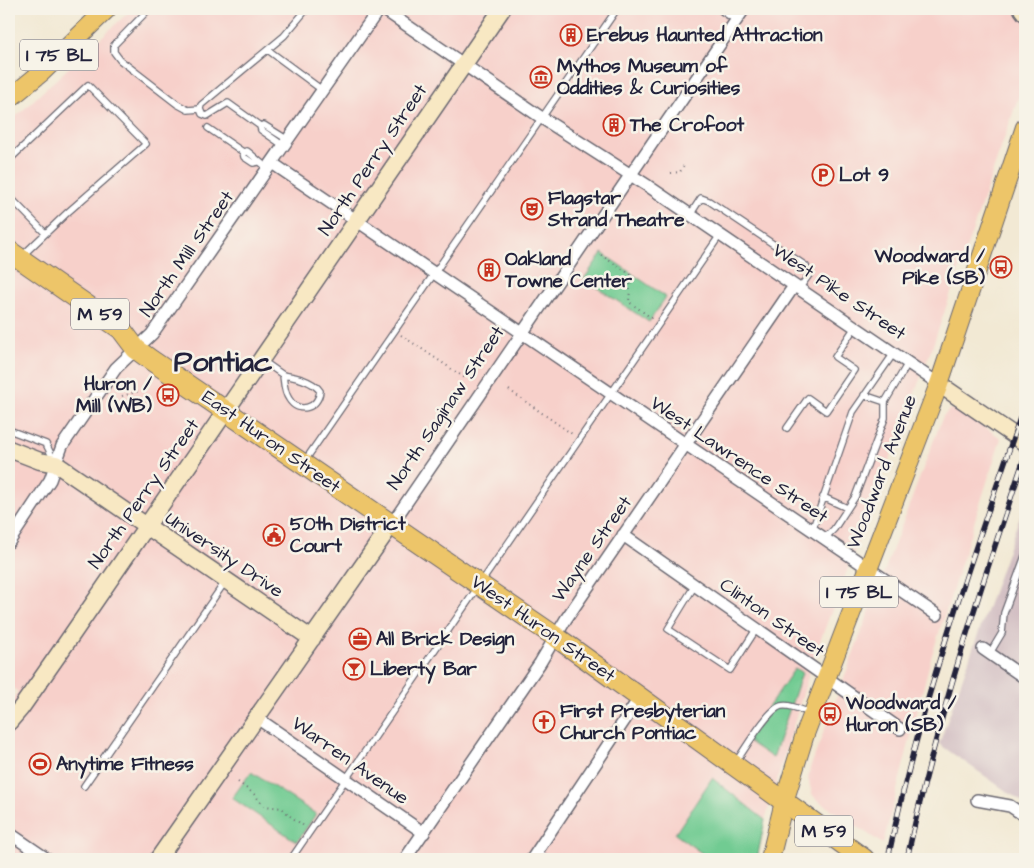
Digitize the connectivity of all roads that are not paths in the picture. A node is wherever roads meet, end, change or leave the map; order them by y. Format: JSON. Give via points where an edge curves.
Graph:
{"nodes":[{"id":1,"x":107,"y":9,"type":"edge"},
{"id":2,"x":149,"y":9,"type":"edge"},
{"id":3,"x":307,"y":9,"type":"edge"},
{"id":4,"x":381,"y":9,"type":"edge"},
{"id":5,"x":502,"y":9,"type":"edge"},
{"id":6,"x":617,"y":9,"type":"edge"},
{"id":7,"x":724,"y":9,"type":"edge"},
{"id":8,"x":1022,"y":9,"type":"edge"},
{"id":9,"x":1025,"y":13,"type":"edge"},
{"id":10,"x":741,"y":14,"type":"edge"},
{"id":11,"x":268,"y":50,"type":"junction"},
{"id":12,"x":464,"y":64,"type":"junction"},
{"id":13,"x":322,"y":90,"type":"junction"},
{"id":14,"x":9,"y":99,"type":"edge"},
{"id":15,"x":200,"y":108,"type":"junction"},
{"id":16,"x":542,"y":118,"type":"junction"},
{"id":17,"x":1025,"y":127,"type":"edge"},
{"id":18,"x":208,"y":128,"type":"dead end"},
{"id":19,"x":286,"y":143,"type":"junction"},
{"id":20,"x":9,"y":160,"type":"edge"},
{"id":21,"x":270,"y":166,"type":"junction"},
{"id":22,"x":630,"y":175,"type":"junction"},
{"id":23,"x":9,"y":196,"type":"edge"},
{"id":24,"x":690,"y":215,"type":"junction"},
{"id":25,"x":356,"y":221,"type":"junction"},
{"id":26,"x":45,"y":233,"type":"junction"},
{"id":27,"x":720,"y":235,"type":"junction"},
{"id":28,"x":14,"y":255,"type":"edge"},
{"id":29,"x":435,"y":274,"type":"junction"},
{"id":30,"x":797,"y":288,"type":"junction"},
{"id":31,"x":855,"y":327,"type":"junction"},
{"id":32,"x":522,"y":332,"type":"junction"},
{"id":33,"x":136,"y":349,"type":"junction"},
{"id":34,"x":894,"y":353,"type":"junction"},
{"id":35,"x":261,"y":360,"type":"junction"},
{"id":36,"x":908,"y":363,"type":"junction"},
{"id":37,"x":283,"y":375,"type":"junction"},
{"id":38,"x":939,"y":384,"type":"junction"},
{"id":39,"x":611,"y":393,"type":"junction"},
{"id":40,"x":864,"y":395,"type":"junction"},
{"id":41,"x":885,"y":402,"type":"junction"},
{"id":42,"x":226,"y":411,"type":"junction"},
{"id":43,"x":787,"y":428,"type":"dead end"},
{"id":44,"x":9,"y":430,"type":"edge"},
{"id":45,"x":1025,"y":443,"type":"edge"},
{"id":46,"x":686,"y":444,"type":"junction"},
{"id":47,"x":9,"y":449,"type":"edge"},
{"id":48,"x":56,"y":464,"type":"junction"},
{"id":49,"x":303,"y":464,"type":"junction"},
{"id":50,"x":823,"y":497,"type":"junction"},
{"id":51,"x":848,"y":508,"type":"junction"},
{"id":52,"x":391,"y":525,"type":"junction"},
{"id":53,"x":147,"y":526,"type":"junction"},
{"id":54,"x":812,"y":531,"type":"junction"},
{"id":55,"x":623,"y":536,"type":"junction"},
{"id":56,"x":824,"y":539,"type":"junction"},
{"id":57,"x":9,"y":542,"type":"edge"},
{"id":58,"x":1025,"y":556,"type":"edge"},
{"id":59,"x":868,"y":569,"type":"junction"},
{"id":60,"x":226,"y":580,"type":"junction"},
{"id":61,"x":480,"y":584,"type":"junction"},
{"id":62,"x":695,"y":586,"type":"junction"},
{"id":63,"x":937,"y":616,"type":"dead end"},
{"id":64,"x":757,"y":628,"type":"junction"},
{"id":65,"x":556,"y":637,"type":"junction"},
{"id":66,"x":312,"y":639,"type":"junction"},
{"id":67,"x":986,"y":651,"type":"joint"},
{"id":68,"x":826,"y":677,"type":"junction"},
{"id":69,"x":1025,"y":678,"type":"edge"},
{"id":70,"x":640,"y":697,"type":"junction"},
{"id":71,"x":812,"y":714,"type":"junction"},
{"id":72,"x":257,"y":718,"type":"junction"},
{"id":73,"x":9,"y":722,"type":"edge"},
{"id":74,"x":900,"y":729,"type":"dead end"},
{"id":75,"x":733,"y":765,"type":"junction"},
{"id":76,"x":345,"y":779,"type":"junction"},
{"id":77,"x":84,"y":786,"type":"dead end"},
{"id":78,"x":977,"y":800,"type":"dead end"},
{"id":79,"x":784,"y":802,"type":"junction"},
{"id":80,"x":1025,"y":816,"type":"edge"},
{"id":81,"x":180,"y":828,"type":"junction"},
{"id":82,"x":9,"y":833,"type":"edge"},
{"id":83,"x":424,"y":833,"type":"junction"},
{"id":84,"x":534,"y":856,"type":"edge"},
{"id":85,"x":40,"y":857,"type":"edge"},
{"id":86,"x":158,"y":859,"type":"edge"},
{"id":87,"x":174,"y":859,"type":"edge"},
{"id":88,"x":291,"y":859,"type":"edge"},
{"id":89,"x":405,"y":859,"type":"edge"},
{"id":90,"x":548,"y":859,"type":"edge"},
{"id":91,"x":770,"y":859,"type":"edge"},
{"id":92,"x":864,"y":859,"type":"edge"}],
"edges":[{"from":1,"to":14,"type":"main road","number":"I 75 BL"},
{"from":2,"to":15,"type":"lane","via":[[114,46],[114,52],[177,104],[188,110]]},
{"from":3,"to":11,"type":"lane"},
{"from":4,"to":12,"type":"street","name":"West Pike Street"},
{"from":4,"to":13,"type":"street","name":"North Mill Street"},
{"from":5,"to":12,"type":"street","name":"North Perry Street"},
{"from":6,"to":16,"type":"lane"},
{"from":7,"to":10,"type":"street"},
{"from":8,"to":9,"type":"street"},
{"from":10,"to":22,"type":"street","name":"North Saginaw Street"},
{"from":11,"to":13,"type":"lane"},
{"from":11,"to":15,"type":"lane"},
{"from":12,"to":16,"type":"street","name":"West Pike Street"},
{"from":12,"to":25,"type":"street","name":"North Perry Street"},
{"from":13,"to":19,"type":"street","name":"North Mill Street"},
{"from":15,"to":19,"type":"lane","via":[[207,116],[228,103],[261,130]]},
{"from":16,"to":22,"type":"street","name":"West Pike Street"},
{"from":16,"to":29,"type":"lane"},
{"from":17,"to":38,"type":"main road","name":"Woodward Avenue","number":"I 75 BL"},
{"from":18,"to":21,"type":"lane","via":[[256,157],[258,162]]},
{"from":19,"to":21,"type":"street","name":"North Mill Street"},
{"from":20,"to":26,"type":"lane","via":[[88,85],[146,144]]},
{"from":21,"to":25,"type":"street","name":"West Lawrence Street"},
{"from":21,"to":33,"type":"street","name":"North Mill Street","via":[[152,334]]},
{"from":22,"to":24,"type":"street","name":"West Pike Street"},
{"from":22,"to":32,"type":"street","name":"North Saginaw Street"},
{"from":23,"to":26,"type":"lane"},
{"from":24,"to":27,"type":"street","name":"West Pike Street"},
{"from":24,"to":30,"type":"lane","via":[[701,198],[709,201],[806,266],[808,275]]},
{"from":25,"to":29,"type":"street","name":"West Lawrence Street"},
{"from":25,"to":35,"type":"street","name":"North Perry Street"},
{"from":26,"to":28,"type":"lane"},
{"from":27,"to":30,"type":"street","name":"West Pike Street"},
{"from":27,"to":39,"type":"lane"},
{"from":28,"to":33,"type":"highway","name":"East Huron Street","number":"M 59","via":[[121,329]]},
{"from":29,"to":32,"type":"street","name":"West Lawrence Street"},
{"from":29,"to":49,"type":"lane"},
{"from":30,"to":31,"type":"street","name":"West Pike Street"},
{"from":30,"to":46,"type":"street","name":"Wayne Street"},
{"from":31,"to":34,"type":"street","name":"West Pike Street"},
{"from":31,"to":43,"type":"lane","via":[[835,357],[854,370],[826,411],[808,398]]},
{"from":32,"to":39,"type":"street","name":"West Lawrence Street"},
{"from":32,"to":52,"type":"street","name":"North Saginaw Street"},
{"from":33,"to":42,"type":"highway","name":"East Huron Street","number":"M 59"},
{"from":33,"to":48,"type":"street","name":"North Mill Street","via":[[116,368],[62,446]]},
{"from":34,"to":36,"type":"street","name":"West Pike Street"},
{"from":34,"to":40,"type":"lane"},
{"from":35,"to":37,"type":"lane"},
{"from":35,"to":42,"type":"street","name":"North Perry Street"},
{"from":36,"to":38,"type":"street","name":"West Pike Street"},
{"from":36,"to":41,"type":"lane"},
{"from":37,"to":37,"type":"lane","via":[[285,391],[292,402],[304,407],[316,403],[320,391],[316,385]]},
{"from":38,"to":45,"type":"street","name":"West Pike Street"},
{"from":38,"to":59,"type":"main road","name":"Woodward Avenue","number":"I 75 BL"},
{"from":39,"to":46,"type":"street","name":"West Lawrence Street"},
{"from":39,"to":61,"type":"lane"},
{"from":40,"to":41,"type":"lane"},
{"from":40,"to":50,"type":"lane","via":[[853,412]]},
{"from":41,"to":51,"type":"lane","via":[[885,418]]},
{"from":42,"to":49,"type":"highway","name":"East Huron Street","number":"M 59"},
{"from":42,"to":53,"type":"street","name":"North Perry Street"},
{"from":44,"to":48,"type":"lane","via":[[46,444]]},
{"from":46,"to":54,"type":"street","name":"West Lawrence Street"},
{"from":46,"to":55,"type":"street","name":"Wayne Street"},
{"from":47,"to":48,"type":"street","name":"University Drive","via":[[40,462]]},
{"from":48,"to":53,"type":"street","name":"University Drive"},
{"from":48,"to":57,"type":"street","name":"North Mill Street","via":[[50,480]]},
{"from":49,"to":52,"type":"highway","name":"East Huron Street","number":"M 59"},
{"from":50,"to":51,"type":"lane"},
{"from":50,"to":54,"type":"lane"},
{"from":51,"to":56,"type":"lane"},
{"from":52,"to":61,"type":"highway","name":"West Huron Street","number":"M 59"},
{"from":52,"to":66,"type":"street","name":"North Saginaw Street"},
{"from":53,"to":60,"type":"street","name":"University Drive"},
{"from":53,"to":73,"type":"street","name":"North Perry Street"},
{"from":54,"to":56,"type":"street","name":"West Lawrence Street"},
{"from":55,"to":62,"type":"street","name":"Clinton Street"},
{"from":55,"to":65,"type":"street","name":"Wayne Street"},
{"from":56,"to":59,"type":"street","name":"West Lawrence Street"},
{"from":58,"to":67,"type":"lane","via":[[1004,613],[1002,633]]},
{"from":59,"to":63,"type":"street","name":"West Lawrence Street"},
{"from":59,"to":68,"type":"main road","name":"Woodward Avenue","number":"I 75 BL"},
{"from":60,"to":66,"type":"street","name":"University Drive"},
{"from":60,"to":77,"type":"lane"},
{"from":61,"to":65,"type":"highway","name":"West Huron Street","number":"M 59"},
{"from":61,"to":76,"type":"lane"},
{"from":62,"to":64,"type":"street","name":"Clinton Street"},
{"from":62,"to":64,"type":"lane","via":[[668,629],[730,670]]},
{"from":64,"to":68,"type":"street","name":"Clinton Street"},
{"from":65,"to":70,"type":"highway","name":"West Huron Street","number":"M 59"},
{"from":65,"to":83,"type":"street","name":"Wayne Street"},
{"from":66,"to":72,"type":"street","name":"North Saginaw Street"},
{"from":67,"to":69,"type":"street"},
{"from":68,"to":71,"type":"main road","name":"Woodward Avenue","number":"I 75 BL"},
{"from":68,"to":74,"type":"street","name":"Clinton Street"},
{"from":70,"to":75,"type":"highway","name":"West Huron Street","number":"M 59"},
{"from":70,"to":84,"type":"street"},
{"from":71,"to":75,"type":"lane","via":[[792,706],[775,708]]},
{"from":71,"to":79,"type":"main road","name":"Woodward Avenue","number":"I 75 BL"},
{"from":72,"to":76,"type":"street","name":"Warren Avenue"},
{"from":72,"to":81,"type":"street","name":"North Saginaw Street"},
{"from":75,"to":79,"type":"highway","name":"West Huron Street","number":"M 59"},
{"from":76,"to":83,"type":"street","name":"Warren Avenue"},
{"from":76,"to":88,"type":"lane"},
{"from":78,"to":80,"type":"street","via":[[1010,806]]},
{"from":79,"to":91,"type":"main road","name":"Woodward Avenue","number":"I 75 BL"},
{"from":79,"to":92,"type":"highway","name":"West Huron Street","number":"M 59"},
{"from":81,"to":86,"type":"street","name":"North Saginaw Street"},
{"from":81,"to":87,"type":"street"},
{"from":82,"to":85,"type":"street"},
{"from":83,"to":89,"type":"street","name":"Wayne Street"},
{"from":84,"to":90,"type":"lane"}]}
